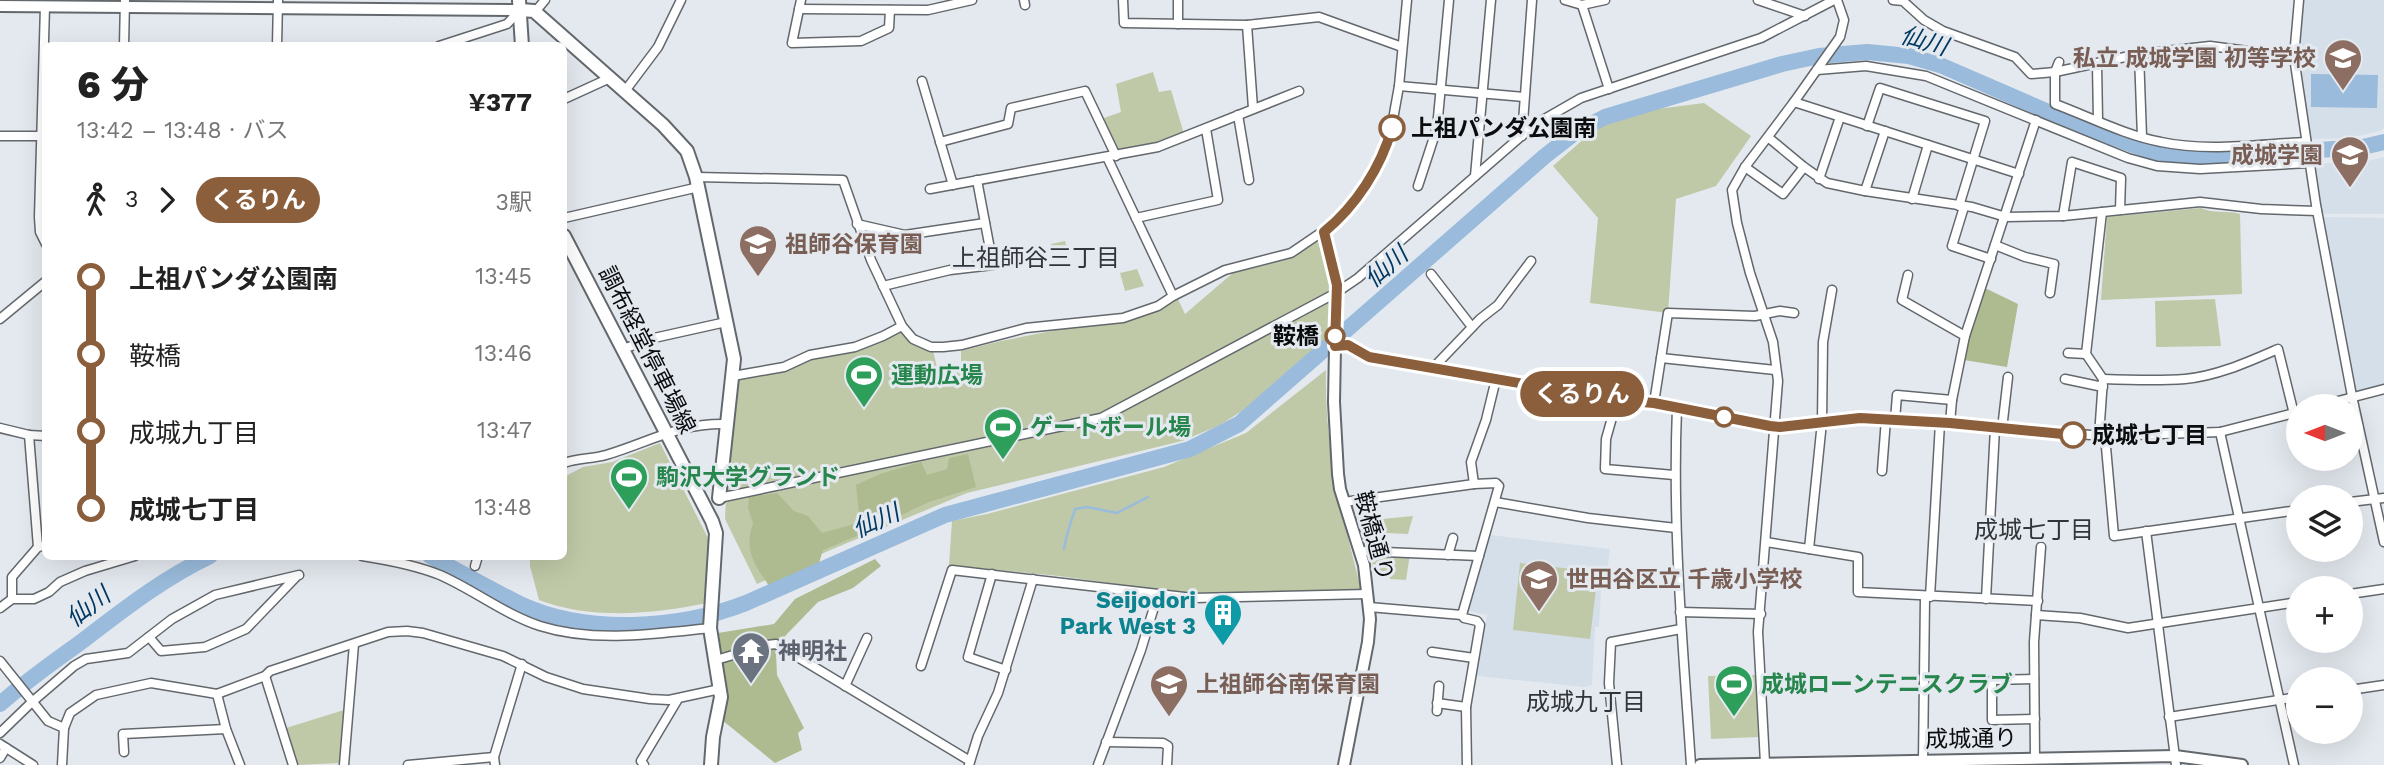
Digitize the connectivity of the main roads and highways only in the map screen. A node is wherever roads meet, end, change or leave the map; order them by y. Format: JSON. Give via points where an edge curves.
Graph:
{"nodes":[{"id":1,"x":519,"y":5,"type":"edge"},
{"id":2,"x":523,"y":42,"type":"edge"},
{"id":3,"x":567,"y":242,"type":"edge"},
{"id":4,"x":719,"y":498,"type":"road end"},
{"id":5,"x":711,"y":765,"type":"edge"}],
"edges":[{"from":1,"to":2,"type":"main road"},
{"from":1,"to":4,"type":"main road","via":[[535,12],[625,91],[683,145],[690,158],[734,359]]},
{"from":3,"to":5,"type":"main road","name":"調布経堂停車場線","via":[[715,528],[710,626],[720,689]]}]}
